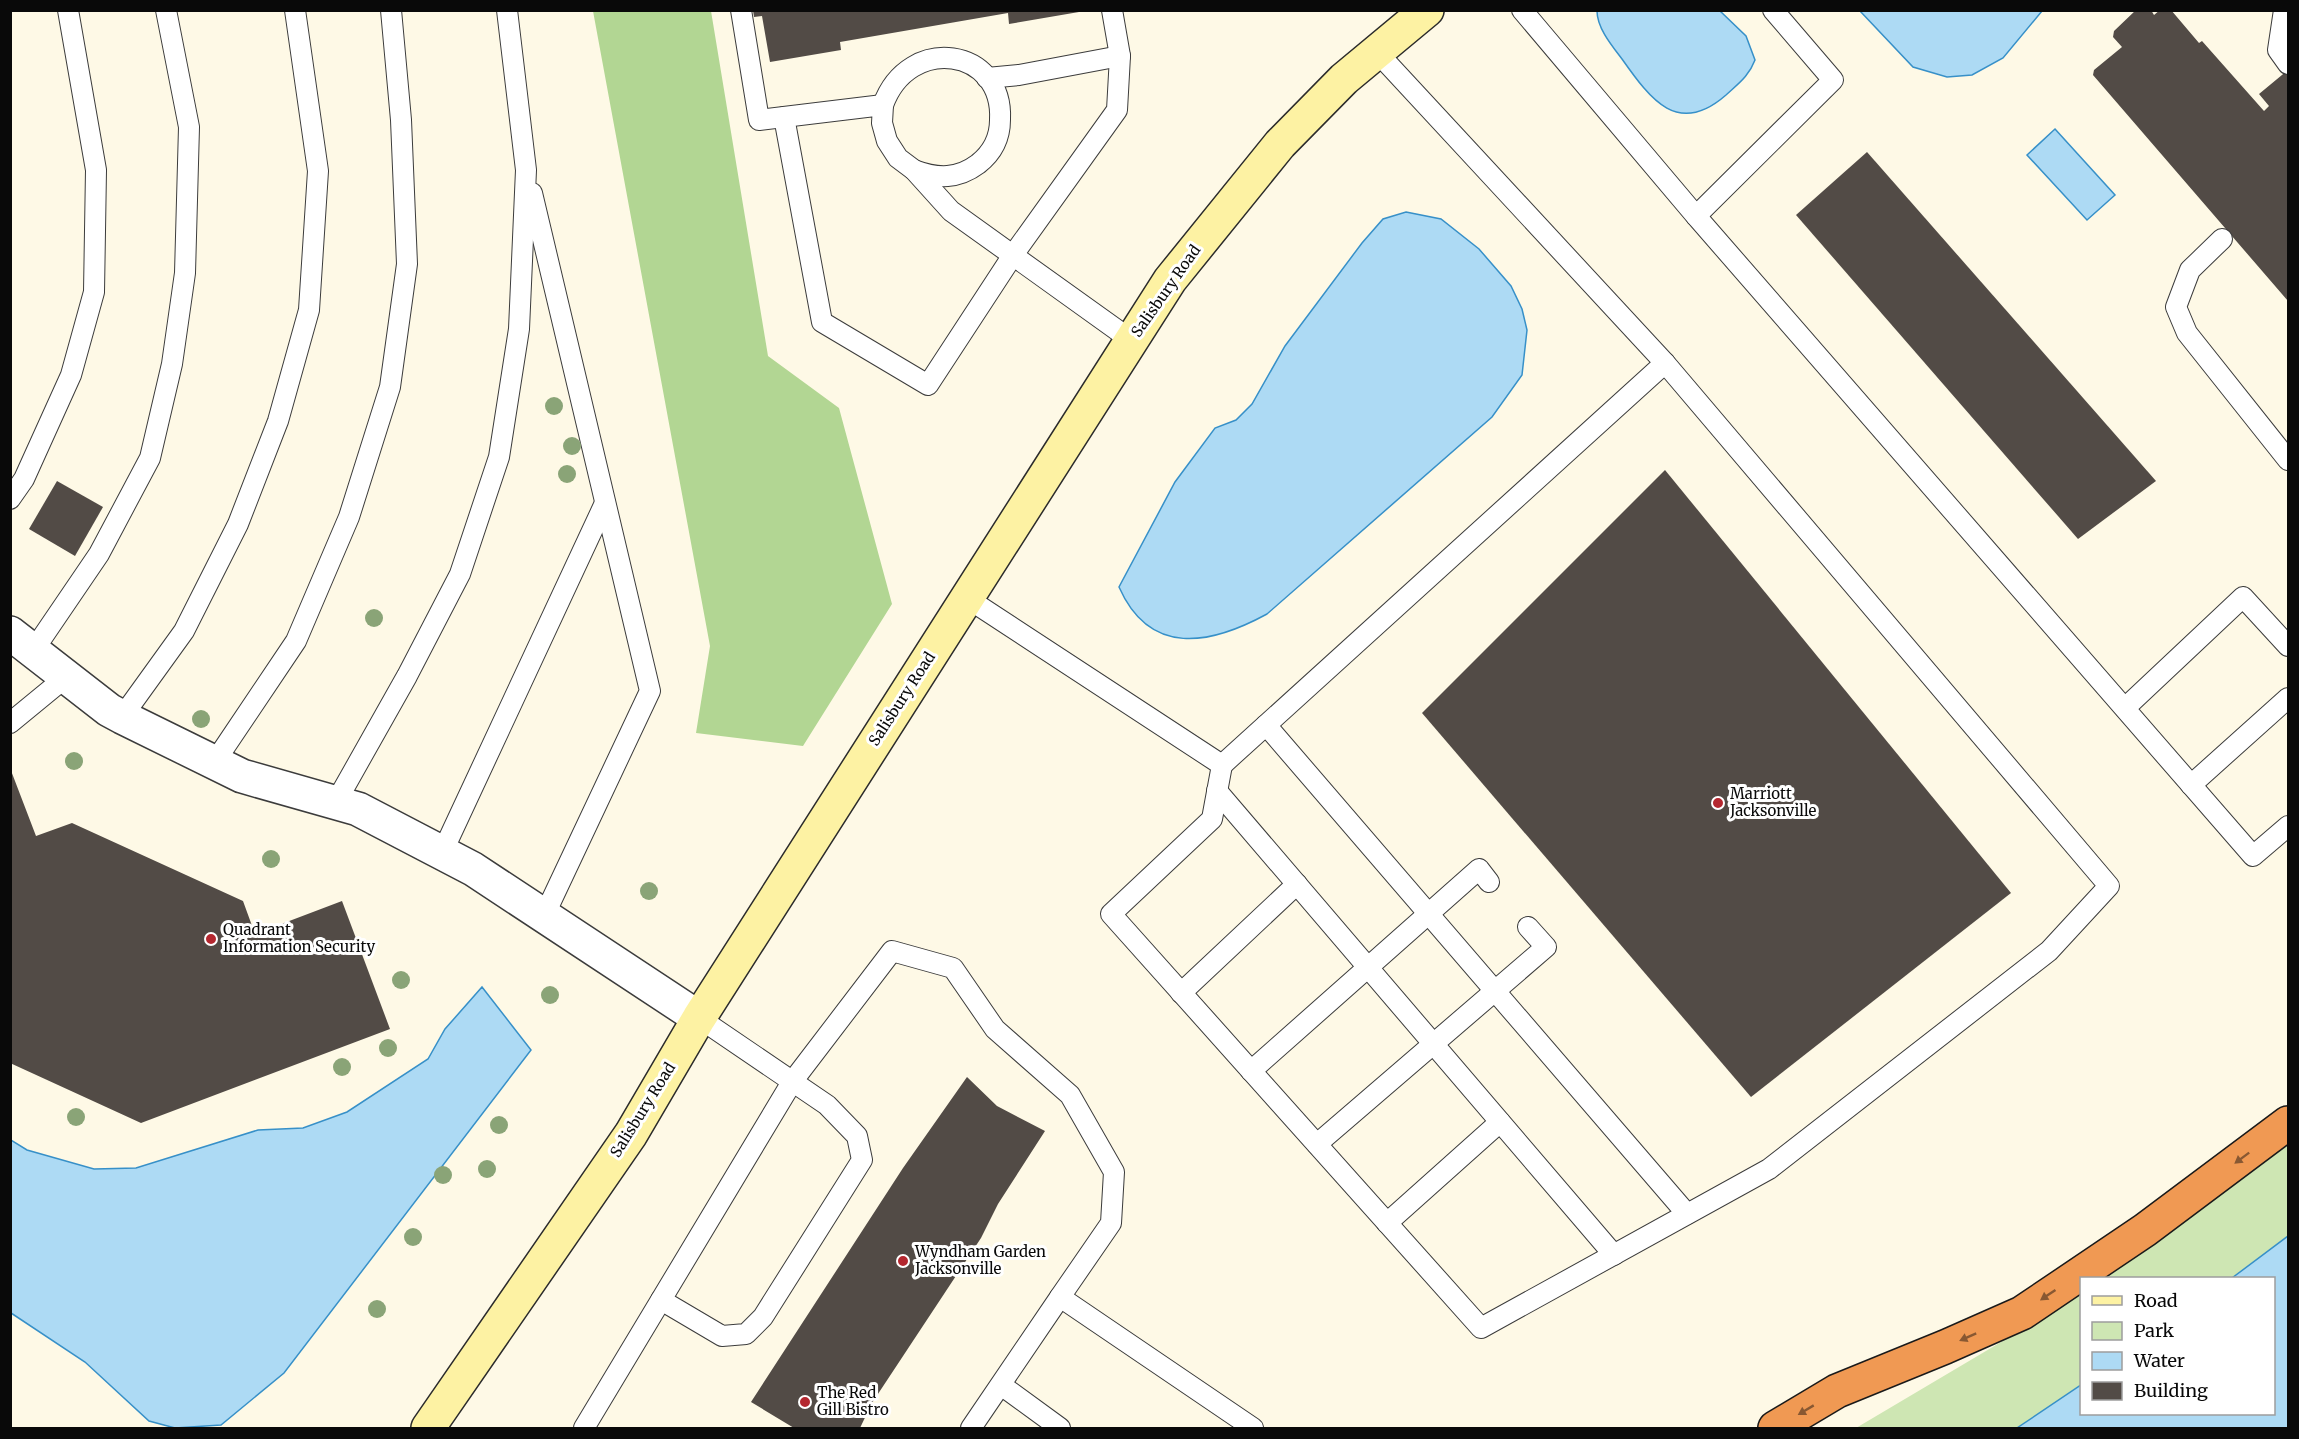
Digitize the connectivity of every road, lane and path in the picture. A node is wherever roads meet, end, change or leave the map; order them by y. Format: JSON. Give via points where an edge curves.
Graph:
{"nodes":[{"id":1,"x":68,"y":10,"type":"edge"},
{"id":2,"x":166,"y":10,"type":"edge"},
{"id":3,"x":295,"y":10,"type":"edge"},
{"id":4,"x":391,"y":10,"type":"edge"},
{"id":5,"x":507,"y":10,"type":"edge"},
{"id":6,"x":741,"y":10,"type":"edge"},
{"id":7,"x":1112,"y":10,"type":"edge"},
{"id":8,"x":1427,"y":10,"type":"edge"},
{"id":9,"x":1522,"y":10,"type":"edge"},
{"id":10,"x":1773,"y":10,"type":"edge"},
{"id":11,"x":2284,"y":10,"type":"edge"},
{"id":12,"x":1376,"y":51,"type":"junction"},
{"id":13,"x":1120,"y":57,"type":"junction"},
{"id":14,"x":2289,"y":64,"type":"edge"},
{"id":15,"x":987,"y":78,"type":"junction"},
{"id":16,"x":883,"y":105,"type":"junction"},
{"id":17,"x":784,"y":117,"type":"junction"},
{"id":18,"x":526,"y":170,"type":"junction"},
{"id":19,"x":914,"y":170,"type":"junction"},
{"id":20,"x":1696,"y":216,"type":"junction"},
{"id":21,"x":2222,"y":239,"type":"dead end"},
{"id":22,"x":1013,"y":255,"type":"junction"},
{"id":23,"x":1131,"y":340,"type":"junction"},
{"id":24,"x":1665,"y":363,"type":"junction"},
{"id":25,"x":2289,"y":460,"type":"edge"},
{"id":26,"x":10,"y":499,"type":"edge"},
{"id":27,"x":605,"y":503,"type":"junction"},
{"id":28,"x":967,"y":598,"type":"junction"},
{"id":29,"x":22,"y":642,"type":"edge"},
{"id":30,"x":2289,"y":646,"type":"edge"},
{"id":31,"x":66,"y":677,"type":"junction"},
{"id":32,"x":2289,"y":698,"type":"edge"},
{"id":33,"x":2124,"y":708,"type":"junction"},
{"id":34,"x":122,"y":717,"type":"junction"},
{"id":35,"x":10,"y":723,"type":"edge"},
{"id":36,"x":1266,"y":724,"type":"junction"},
{"id":37,"x":214,"y":763,"type":"junction"},
{"id":38,"x":1221,"y":765,"type":"junction"},
{"id":39,"x":2191,"y":785,"type":"junction"},
{"id":40,"x":1217,"y":791,"type":"junction"},
{"id":41,"x":336,"y":802,"type":"junction"},
{"id":42,"x":2289,"y":826,"type":"edge"},
{"id":43,"x":442,"y":853,"type":"junction"},
{"id":44,"x":1489,"y":882,"type":"dead end"},
{"id":45,"x":1297,"y":884,"type":"junction"},
{"id":46,"x":1429,"y":914,"type":"junction"},
{"id":47,"x":544,"y":916,"type":"junction"},
{"id":48,"x":1528,"y":927,"type":"dead end"},
{"id":49,"x":1367,"y":968,"type":"junction"},
{"id":50,"x":1497,"y":991,"type":"junction"},
{"id":51,"x":1181,"y":993,"type":"junction"},
{"id":52,"x":699,"y":1018,"type":"junction"},
{"id":53,"x":1435,"y":1045,"type":"junction"},
{"id":54,"x":1251,"y":1071,"type":"junction"},
{"id":55,"x":792,"y":1082,"type":"junction"},
{"id":56,"x":1500,"y":1122,"type":"junction"},
{"id":57,"x":2289,"y":1123,"type":"edge"},
{"id":58,"x":1317,"y":1144,"type":"junction"},
{"id":59,"x":1687,"y":1214,"type":"junction"},
{"id":60,"x":1387,"y":1223,"type":"junction"},
{"id":61,"x":1614,"y":1255,"type":"junction"},
{"id":62,"x":1060,"y":1297,"type":"junction"},
{"id":63,"x":661,"y":1300,"type":"junction"},
{"id":64,"x":1001,"y":1384,"type":"junction"},
{"id":65,"x":428,"y":1428,"type":"edge"},
{"id":66,"x":584,"y":1428,"type":"edge"},
{"id":67,"x":971,"y":1428,"type":"edge"},
{"id":68,"x":1060,"y":1428,"type":"edge"},
{"id":69,"x":1253,"y":1428,"type":"edge"},
{"id":70,"x":1775,"y":1428,"type":"edge"}],
"edges":[{"from":1,"to":26,"type":"lane","via":[[96,170],[94,292],[71,375],[24,479]]},
{"from":2,"to":29,"type":"lane","via":[[189,127],[185,273],[172,364],[150,458],[99,554]]},
{"from":3,"to":34,"type":"lane","via":[[318,171],[309,310],[278,421],[238,524],[184,631]]},
{"from":4,"to":37,"type":"lane","via":[[401,120],[407,264],[390,387],[349,517],[296,641]]},
{"from":5,"to":18,"type":"lane"},
{"from":6,"to":17,"type":"lane","via":[[759,120]]},
{"from":7,"to":13,"type":"lane"},
{"from":8,"to":12,"type":"street","name":"Salisbury Road"},
{"from":9,"to":20,"type":"lane"},
{"from":10,"to":20,"type":"lane","via":[[1833,80]]},
{"from":11,"to":14,"type":"lane","via":[[2278,50]]},
{"from":12,"to":23,"type":"street","name":"Salisbury Road","via":[[1280,144],[1170,280]]},
{"from":12,"to":24,"type":"lane"},
{"from":13,"to":15,"type":"lane"},
{"from":13,"to":22,"type":"lane","via":[[1117,110]]},
{"from":15,"to":16,"type":"lane","via":[[965,62],[932,58],[899,75]]},
{"from":15,"to":19,"type":"lane","via":[[1001,110],[994,146],[983,160],[958,175],[930,176]]},
{"from":16,"to":17,"type":"lane"},
{"from":16,"to":19,"type":"lane","via":[[887,141],[898,158]]},
{"from":17,"to":22,"type":"lane","via":[[822,322],[928,385]]},
{"from":18,"to":27,"type":"lane"},
{"from":18,"to":41,"type":"lane","via":[[519,329],[499,457],[460,574]]},
{"from":19,"to":22,"type":"lane","via":[[951,211]]},
{"from":20,"to":33,"type":"lane"},
{"from":21,"to":25,"type":"lane","via":[[2190,270],[2176,307],[2187,333]]},
{"from":22,"to":23,"type":"lane"},
{"from":23,"to":28,"type":"street","name":"Salisbury Road"},
{"from":24,"to":36,"type":"lane"},
{"from":24,"to":59,"type":"lane","via":[[2109,886],[2049,951],[1769,1168]]},
{"from":27,"to":43,"type":"lane"},
{"from":27,"to":47,"type":"lane","via":[[650,692]]},
{"from":28,"to":38,"type":"lane"},
{"from":28,"to":52,"type":"street","name":"Salisbury Road"},
{"from":29,"to":31,"type":"street"},
{"from":30,"to":33,"type":"lane","via":[[2243,597]]},
{"from":31,"to":34,"type":"street"},
{"from":31,"to":35,"type":"lane"},
{"from":32,"to":39,"type":"lane"},
{"from":33,"to":39,"type":"lane"},
{"from":34,"to":37,"type":"street"},
{"from":36,"to":38,"type":"lane"},
{"from":36,"to":46,"type":"lane"},
{"from":37,"to":41,"type":"street","via":[[242,776]]},
{"from":38,"to":40,"type":"lane"},
{"from":39,"to":42,"type":"lane","via":[[2253,856]]},
{"from":40,"to":45,"type":"lane"},
{"from":40,"to":51,"type":"lane","via":[[1212,819],[1111,914]]},
{"from":41,"to":43,"type":"street","via":[[358,808]]},
{"from":43,"to":47,"type":"street"},
{"from":44,"to":46,"type":"lane","via":[[1479,870]]},
{"from":45,"to":49,"type":"lane"},
{"from":45,"to":51,"type":"lane"},
{"from":46,"to":49,"type":"lane"},
{"from":46,"to":50,"type":"lane"},
{"from":47,"to":52,"type":"street"},
{"from":48,"to":50,"type":"lane","via":[[1546,947]]},
{"from":49,"to":53,"type":"lane"},
{"from":49,"to":54,"type":"lane"},
{"from":50,"to":53,"type":"lane"},
{"from":50,"to":59,"type":"lane"},
{"from":51,"to":54,"type":"lane"},
{"from":52,"to":55,"type":"lane"},
{"from":52,"to":65,"type":"street","name":"Salisbury Road","via":[[630,1134]]},
{"from":53,"to":56,"type":"lane"},
{"from":53,"to":58,"type":"lane"},
{"from":54,"to":58,"type":"lane"},
{"from":55,"to":62,"type":"lane","via":[[892,951],[953,968],[995,1029],[1070,1095],[1114,1172],[1111,1223]]},
{"from":55,"to":63,"type":"lane"},
{"from":55,"to":63,"type":"lane","via":[[827,1106],[857,1136],[862,1160],[858,1169],[763,1317],[746,1335],[722,1336]]},
{"from":56,"to":60,"type":"lane"},
{"from":56,"to":61,"type":"lane"},
{"from":57,"to":70,"type":"highway","one_way":true,"via":[[2145,1230],[2022,1313],[1837,1391]]},
{"from":58,"to":60,"type":"lane"},
{"from":59,"to":61,"type":"lane"},
{"from":60,"to":61,"type":"lane","via":[[1481,1328]]},
{"from":62,"to":64,"type":"lane"},
{"from":62,"to":69,"type":"lane"},
{"from":63,"to":66,"type":"lane"},
{"from":64,"to":67,"type":"lane"},
{"from":64,"to":68,"type":"lane"}]}
